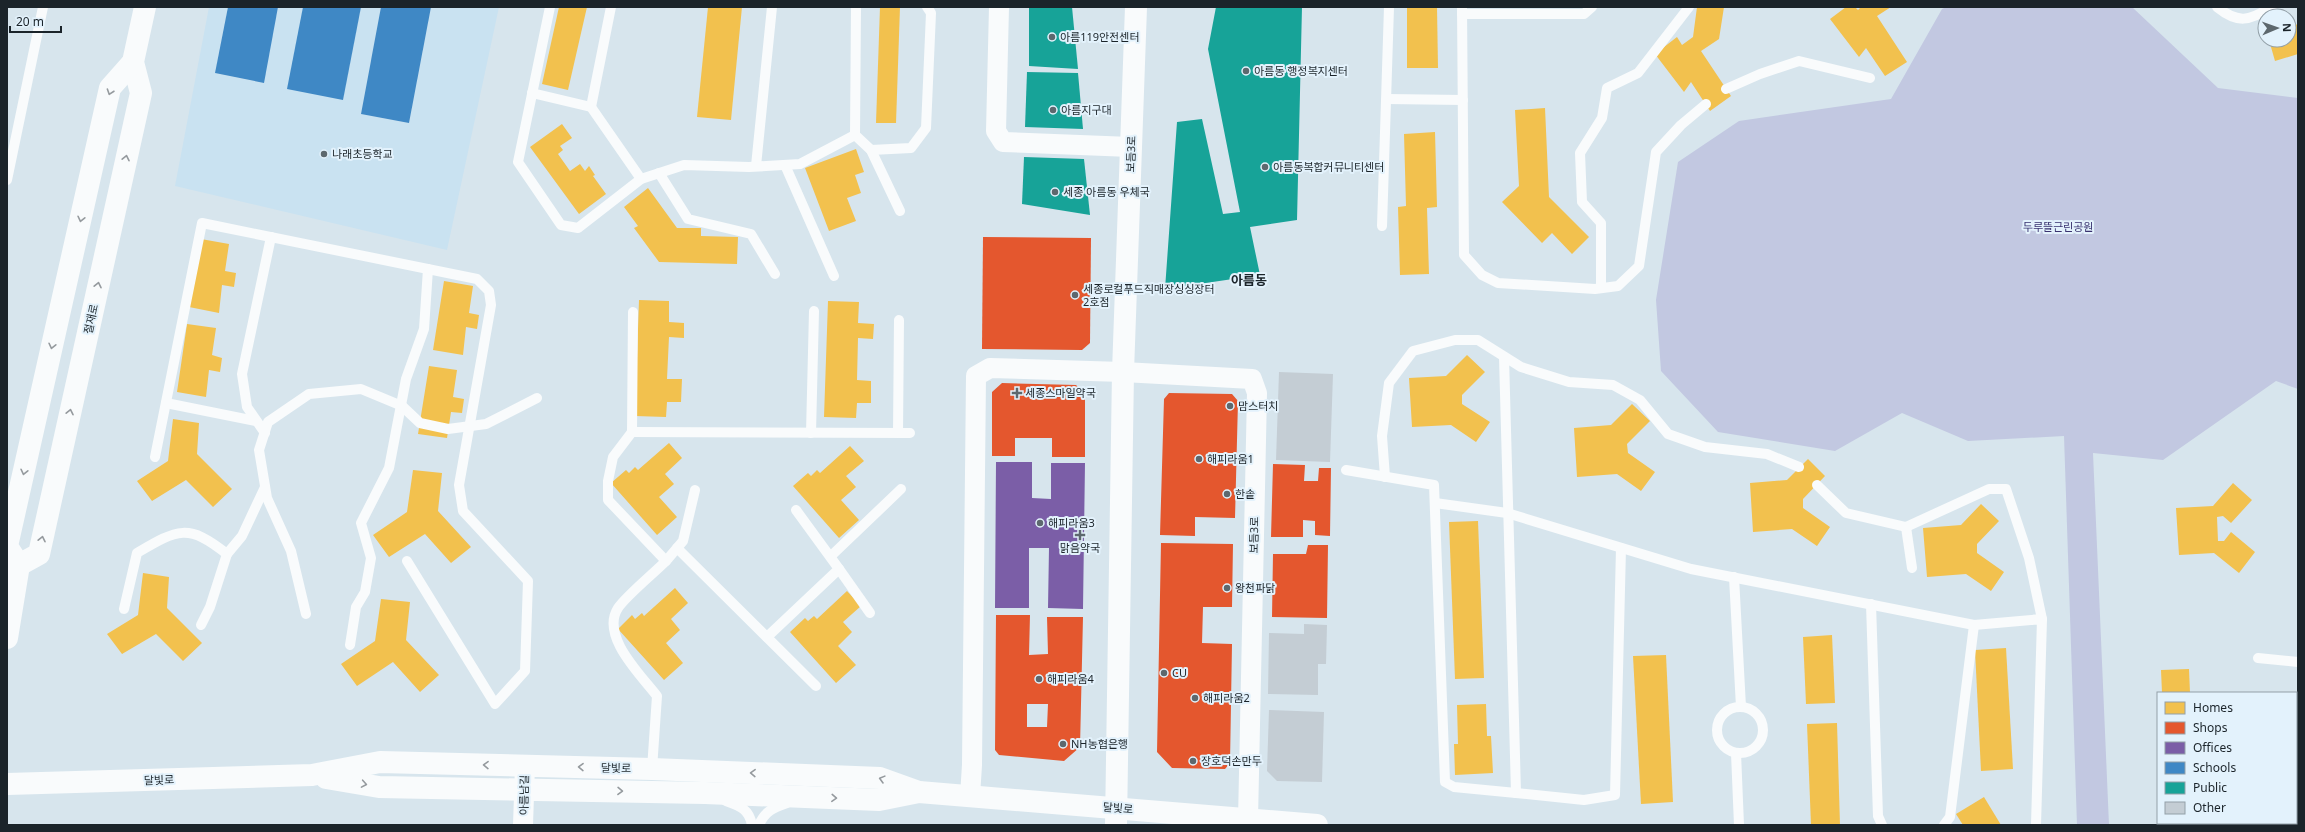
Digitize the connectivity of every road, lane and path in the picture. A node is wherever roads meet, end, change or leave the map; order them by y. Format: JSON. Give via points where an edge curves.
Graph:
{"nodes":[{"id":1,"x":43,"y":7,"type":"edge"},
{"id":2,"x":145,"y":7,"type":"edge"},
{"id":3,"x":550,"y":7,"type":"edge"},
{"id":4,"x":612,"y":7,"type":"edge"},
{"id":5,"x":772,"y":7,"type":"edge"},
{"id":6,"x":856,"y":7,"type":"edge"},
{"id":7,"x":927,"y":7,"type":"edge"},
{"id":8,"x":999,"y":7,"type":"edge"},
{"id":9,"x":1136,"y":7,"type":"edge"},
{"id":10,"x":1389,"y":7,"type":"edge"},
{"id":11,"x":1592,"y":7,"type":"edge"},
{"id":12,"x":1689,"y":7,"type":"edge"},
{"id":13,"x":2217,"y":7,"type":"edge"},
{"id":14,"x":2272,"y":7,"type":"edge"},
{"id":15,"x":1462,"y":11,"type":"edge"},
{"id":16,"x":133,"y":62,"type":"junction"},
{"id":17,"x":1870,"y":78,"type":"dead end"},
{"id":18,"x":1726,"y":89,"type":"dead end"},
{"id":19,"x":532,"y":93,"type":"junction"},
{"id":20,"x":1387,"y":99,"type":"junction"},
{"id":21,"x":1463,"y":100,"type":"junction"},
{"id":22,"x":1706,"y":104,"type":"dead end"},
{"id":23,"x":591,"y":107,"type":"junction"},
{"id":24,"x":855,"y":135,"type":"junction"},
{"id":25,"x":1131,"y":147,"type":"junction"},
{"id":26,"x":871,"y":150,"type":"junction"},
{"id":27,"x":785,"y":165,"type":"junction"},
{"id":28,"x":756,"y":166,"type":"junction"},
{"id":29,"x":659,"y":173,"type":"junction"},
{"id":30,"x":641,"y":179,"type":"junction"},
{"id":31,"x":7,"y":180,"type":"edge"},
{"id":32,"x":900,"y":211,"type":"dead end"},
{"id":33,"x":1382,"y":226,"type":"dead end"},
{"id":34,"x":271,"y":237,"type":"junction"},
{"id":35,"x":428,"y":269,"type":"junction"},
{"id":36,"x":775,"y":274,"type":"dead end"},
{"id":37,"x":834,"y":276,"type":"dead end"},
{"id":38,"x":1601,"y":288,"type":"junction"},
{"id":39,"x":814,"y":311,"type":"dead end"},
{"id":40,"x":633,"y":312,"type":"dead end"},
{"id":41,"x":899,"y":320,"type":"dead end"},
{"id":42,"x":1504,"y":357,"type":"junction"},
{"id":43,"x":1123,"y":372,"type":"junction"},
{"id":44,"x":537,"y":398,"type":"dead end"},
{"id":45,"x":166,"y":403,"type":"junction"},
{"id":46,"x":402,"y":406,"type":"junction"},
{"id":47,"x":256,"y":421,"type":"junction"},
{"id":48,"x":469,"y":426,"type":"junction"},
{"id":49,"x":632,"y":432,"type":"junction"},
{"id":50,"x":811,"y":432,"type":"junction"},
{"id":51,"x":265,"y":433,"type":"junction"},
{"id":52,"x":898,"y":433,"type":"junction"},
{"id":53,"x":910,"y":433,"type":"dead end"},
{"id":54,"x":155,"y":457,"type":"dead end"},
{"id":55,"x":1800,"y":467,"type":"dead end"},
{"id":56,"x":1346,"y":470,"type":"dead end"},
{"id":57,"x":1385,"y":477,"type":"junction"},
{"id":58,"x":1817,"y":485,"type":"dead end"},
{"id":59,"x":265,"y":487,"type":"junction"},
{"id":60,"x":901,"y":489,"type":"dead end"},
{"id":61,"x":695,"y":490,"type":"dead end"},
{"id":62,"x":1435,"y":503,"type":"junction"},
{"id":63,"x":796,"y":510,"type":"dead end"},
{"id":64,"x":1507,"y":513,"type":"junction"},
{"id":65,"x":1906,"y":527,"type":"junction"},
{"id":66,"x":677,"y":548,"type":"junction"},
{"id":67,"x":1621,"y":548,"type":"junction"},
{"id":68,"x":227,"y":554,"type":"junction"},
{"id":69,"x":831,"y":556,"type":"junction"},
{"id":70,"x":407,"y":561,"type":"dead end"},
{"id":71,"x":666,"y":561,"type":"junction"},
{"id":72,"x":19,"y":565,"type":"junction"},
{"id":73,"x":1912,"y":568,"type":"dead end"},
{"id":74,"x":839,"y":570,"type":"junction"},
{"id":75,"x":1734,"y":577,"type":"junction"},
{"id":76,"x":1871,"y":604,"type":"junction"},
{"id":77,"x":124,"y":609,"type":"dead end"},
{"id":78,"x":870,"y":613,"type":"dead end"},
{"id":79,"x":306,"y":614,"type":"dead end"},
{"id":80,"x":2042,"y":619,"type":"junction"},
{"id":81,"x":201,"y":625,"type":"dead end"},
{"id":82,"x":1974,"y":625,"type":"junction"},
{"id":83,"x":767,"y":637,"type":"junction"},
{"id":84,"x":7,"y":638,"type":"edge"},
{"id":85,"x":350,"y":645,"type":"dead end"},
{"id":86,"x":2258,"y":658,"type":"dead end"},
{"id":87,"x":2298,"y":662,"type":"edge"},
{"id":88,"x":816,"y":686,"type":"dead end"},
{"id":89,"x":1741,"y":707,"type":"junction"},
{"id":90,"x":1736,"y":753,"type":"junction"},
{"id":91,"x":524,"y":766,"type":"junction"},
{"id":92,"x":652,"y":769,"type":"junction"},
{"id":93,"x":312,"y":775,"type":"junction"},
{"id":94,"x":7,"y":784,"type":"edge"},
{"id":95,"x":525,"y":789,"type":"junction"},
{"id":96,"x":919,"y":792,"type":"junction"},
{"id":97,"x":705,"y":793,"type":"junction"},
{"id":98,"x":1516,"y":793,"type":"junction"},
{"id":99,"x":970,"y":796,"type":"junction"},
{"id":100,"x":808,"y":797,"type":"junction"},
{"id":101,"x":1117,"y":816,"type":"edge"},
{"id":102,"x":1248,"y":820,"type":"junction"},
{"id":103,"x":523,"y":825,"type":"edge"},
{"id":104,"x":752,"y":825,"type":"edge"},
{"id":105,"x":759,"y":825,"type":"edge"},
{"id":106,"x":1317,"y":825,"type":"edge"},
{"id":107,"x":1739,"y":825,"type":"edge"},
{"id":108,"x":1882,"y":825,"type":"edge"},
{"id":109,"x":1944,"y":825,"type":"edge"},
{"id":110,"x":2036,"y":825,"type":"edge"}],
"edges":[{"from":1,"to":31,"type":"lane"},
{"from":2,"to":16,"type":"street","name":"절재로"},
{"from":3,"to":19,"type":"lane"},
{"from":4,"to":23,"type":"lane"},
{"from":5,"to":28,"type":"lane"},
{"from":6,"to":24,"type":"lane"},
{"from":7,"to":26,"type":"lane","via":[[931,13],[926,128],[911,148]]},
{"from":8,"to":25,"type":"street","via":[[996,131],[1002,142]]},
{"from":9,"to":25,"type":"street","name":"보듬3로"},
{"from":10,"to":20,"type":"lane"},
{"from":11,"to":15,"type":"lane","via":[[1584,14]]},
{"from":12,"to":38,"type":"lane","via":[[1638,73],[1607,88],[1602,118],[1580,153],[1582,202],[1601,223]]},
{"from":13,"to":14,"type":"lane","via":[[2231,18],[2255,17]]},
{"from":15,"to":21,"type":"lane"},
{"from":16,"to":72,"type":"street","name":"절재로","one_way":true,"via":[[110,88],[8,546]]},
{"from":72,"to":16,"type":"street","name":"절재로","one_way":true,"via":[[39,554],[141,93]]},
{"from":17,"to":18,"type":"lane","via":[[1799,61]]},
{"from":19,"to":23,"type":"lane"},
{"from":19,"to":30,"type":"lane","via":[[518,162],[561,225],[578,228]]},
{"from":20,"to":21,"type":"lane"},
{"from":20,"to":33,"type":"lane"},
{"from":21,"to":38,"type":"lane","via":[[1464,254],[1482,275],[1498,283]]},
{"from":22,"to":38,"type":"lane","via":[[1656,152],[1639,266],[1618,286]]},
{"from":23,"to":30,"type":"lane"},
{"from":24,"to":26,"type":"lane"},
{"from":24,"to":27,"type":"lane","via":[[800,164]]},
{"from":25,"to":43,"type":"street","name":"보듬3로"},
{"from":26,"to":32,"type":"lane"},
{"from":27,"to":28,"type":"lane"},
{"from":27,"to":37,"type":"lane"},
{"from":28,"to":29,"type":"lane","via":[[684,165]]},
{"from":29,"to":30,"type":"lane"},
{"from":29,"to":36,"type":"lane","via":[[688,219],[751,234]]},
{"from":34,"to":35,"type":"lane"},
{"from":34,"to":45,"type":"lane","via":[[202,223]]},
{"from":34,"to":47,"type":"lane","via":[[242,374],[247,407]]},
{"from":35,"to":46,"type":"lane","via":[[424,329],[406,379]]},
{"from":35,"to":48,"type":"lane","via":[[477,278],[489,291],[491,305]]},
{"from":39,"to":50,"type":"lane"},
{"from":40,"to":49,"type":"lane"},
{"from":41,"to":52,"type":"lane"},
{"from":42,"to":55,"type":"lane","via":[[1521,367],[1569,382],[1613,385],[1640,400],[1668,434],[1705,447],[1767,454]]},
{"from":42,"to":57,"type":"lane","via":[[1478,340],[1455,340],[1414,351],[1389,382],[1382,436]]},
{"from":42,"to":64,"type":"lane"},
{"from":43,"to":99,"type":"street","via":[[990,368],[976,376]]},
{"from":43,"to":101,"type":"street","name":"보듬3로"},
{"from":43,"to":102,"type":"street","name":"보듬3로","via":[[1252,379],[1257,393]]},
{"from":44,"to":48,"type":"lane","via":[[486,424]]},
{"from":45,"to":47,"type":"lane"},
{"from":45,"to":54,"type":"lane"},
{"from":46,"to":48,"type":"lane","via":[[420,423],[448,429]]},
{"from":46,"to":51,"type":"lane","via":[[361,389],[309,394],[268,422]]},
{"from":46,"to":85,"type":"lane","via":[[389,468],[361,523],[371,558],[365,592],[356,607]]},
{"from":47,"to":51,"type":"lane"},
{"from":48,"to":70,"type":"lane","via":[[459,485],[463,511],[528,581],[525,671],[495,704]]},
{"from":49,"to":50,"type":"lane"},
{"from":49,"to":71,"type":"lane","via":[[613,457],[608,481],[608,500]]},
{"from":50,"to":52,"type":"lane"},
{"from":51,"to":59,"type":"lane","via":[[259,450]]},
{"from":52,"to":53,"type":"lane"},
{"from":56,"to":57,"type":"lane"},
{"from":57,"to":62,"type":"lane","via":[[1434,485]]},
{"from":58,"to":65,"type":"lane","via":[[1846,513]]},
{"from":59,"to":68,"type":"lane","via":[[242,536]]},
{"from":59,"to":79,"type":"lane","via":[[266,498],[291,551]]},
{"from":60,"to":69,"type":"lane"},
{"from":61,"to":66,"type":"lane","via":[[683,541]]},
{"from":62,"to":64,"type":"lane"},
{"from":62,"to":98,"type":"lane","via":[[1445,782],[1454,787]]},
{"from":63,"to":69,"type":"lane"},
{"from":64,"to":67,"type":"lane"},
{"from":64,"to":98,"type":"lane"},
{"from":65,"to":73,"type":"lane"},
{"from":65,"to":80,"type":"lane","via":[[1989,489],[2006,489],[2029,558]]},
{"from":66,"to":71,"type":"lane"},
{"from":66,"to":83,"type":"lane"},
{"from":67,"to":75,"type":"lane","via":[[1691,569]]},
{"from":67,"to":98,"type":"lane","via":[[1615,795],[1584,800]]},
{"from":68,"to":77,"type":"lane","via":[[207,538],[192,533],[167,535],[137,553]]},
{"from":68,"to":81,"type":"lane","via":[[210,607]]},
{"from":69,"to":74,"type":"lane"},
{"from":71,"to":92,"type":"lane","via":[[617,609],[613,628],[620,650],[656,696]]},
{"from":72,"to":84,"type":"street"},
{"from":74,"to":78,"type":"lane"},
{"from":74,"to":83,"type":"lane"},
{"from":75,"to":76,"type":"lane"},
{"from":75,"to":89,"type":"lane"},
{"from":76,"to":82,"type":"lane"},
{"from":76,"to":108,"type":"lane","via":[[1878,816]]},
{"from":80,"to":82,"type":"lane"},
{"from":80,"to":110,"type":"lane"},
{"from":82,"to":109,"type":"lane","via":[[1950,817]]},
{"from":83,"to":88,"type":"lane"},
{"from":86,"to":87,"type":"lane"},
{"from":89,"to":90,"type":"lane","via":[[1726,711],[1721,717],[1717,732],[1723,746]]},
{"from":89,"to":90,"type":"lane","via":[[1748,708],[1760,717],[1764,732],[1755,748],[1744,753]]},
{"from":90,"to":107,"type":"lane"},
{"from":92,"to":91,"type":"street","name":"달빛로","one_way":true},
{"from":91,"to":93,"type":"street","name":"달빛로","one_way":true,"via":[[380,762]]},
{"from":91,"to":95,"type":"street","name":"아름남길"},
{"from":96,"to":92,"type":"street","name":"달빛로","one_way":true,"via":[[880,778]]},
{"from":93,"to":94,"type":"street","name":"달빛로"},
{"from":93,"to":95,"type":"street","name":"달빛로","one_way":true,"via":[[379,787]]},
{"from":95,"to":97,"type":"street","name":"달빛로","one_way":true},
{"from":95,"to":103,"type":"street","name":"아름남길"},
{"from":96,"to":99,"type":"street","name":"달빛로"},
{"from":100,"to":96,"type":"street","name":"달빛로","one_way":true,"via":[[879,800]]},
{"from":97,"to":100,"type":"street","name":"달빛로"},
{"from":97,"to":104,"type":"lane","via":[[742,807],[750,815]]},
{"from":99,"to":101,"type":"street","name":"달빛로"},
{"from":100,"to":105,"type":"lane","via":[[773,808],[763,815]]},
{"from":101,"to":102,"type":"street","name":"달빛로"},
{"from":102,"to":106,"type":"street","name":"달빛로"}]}
